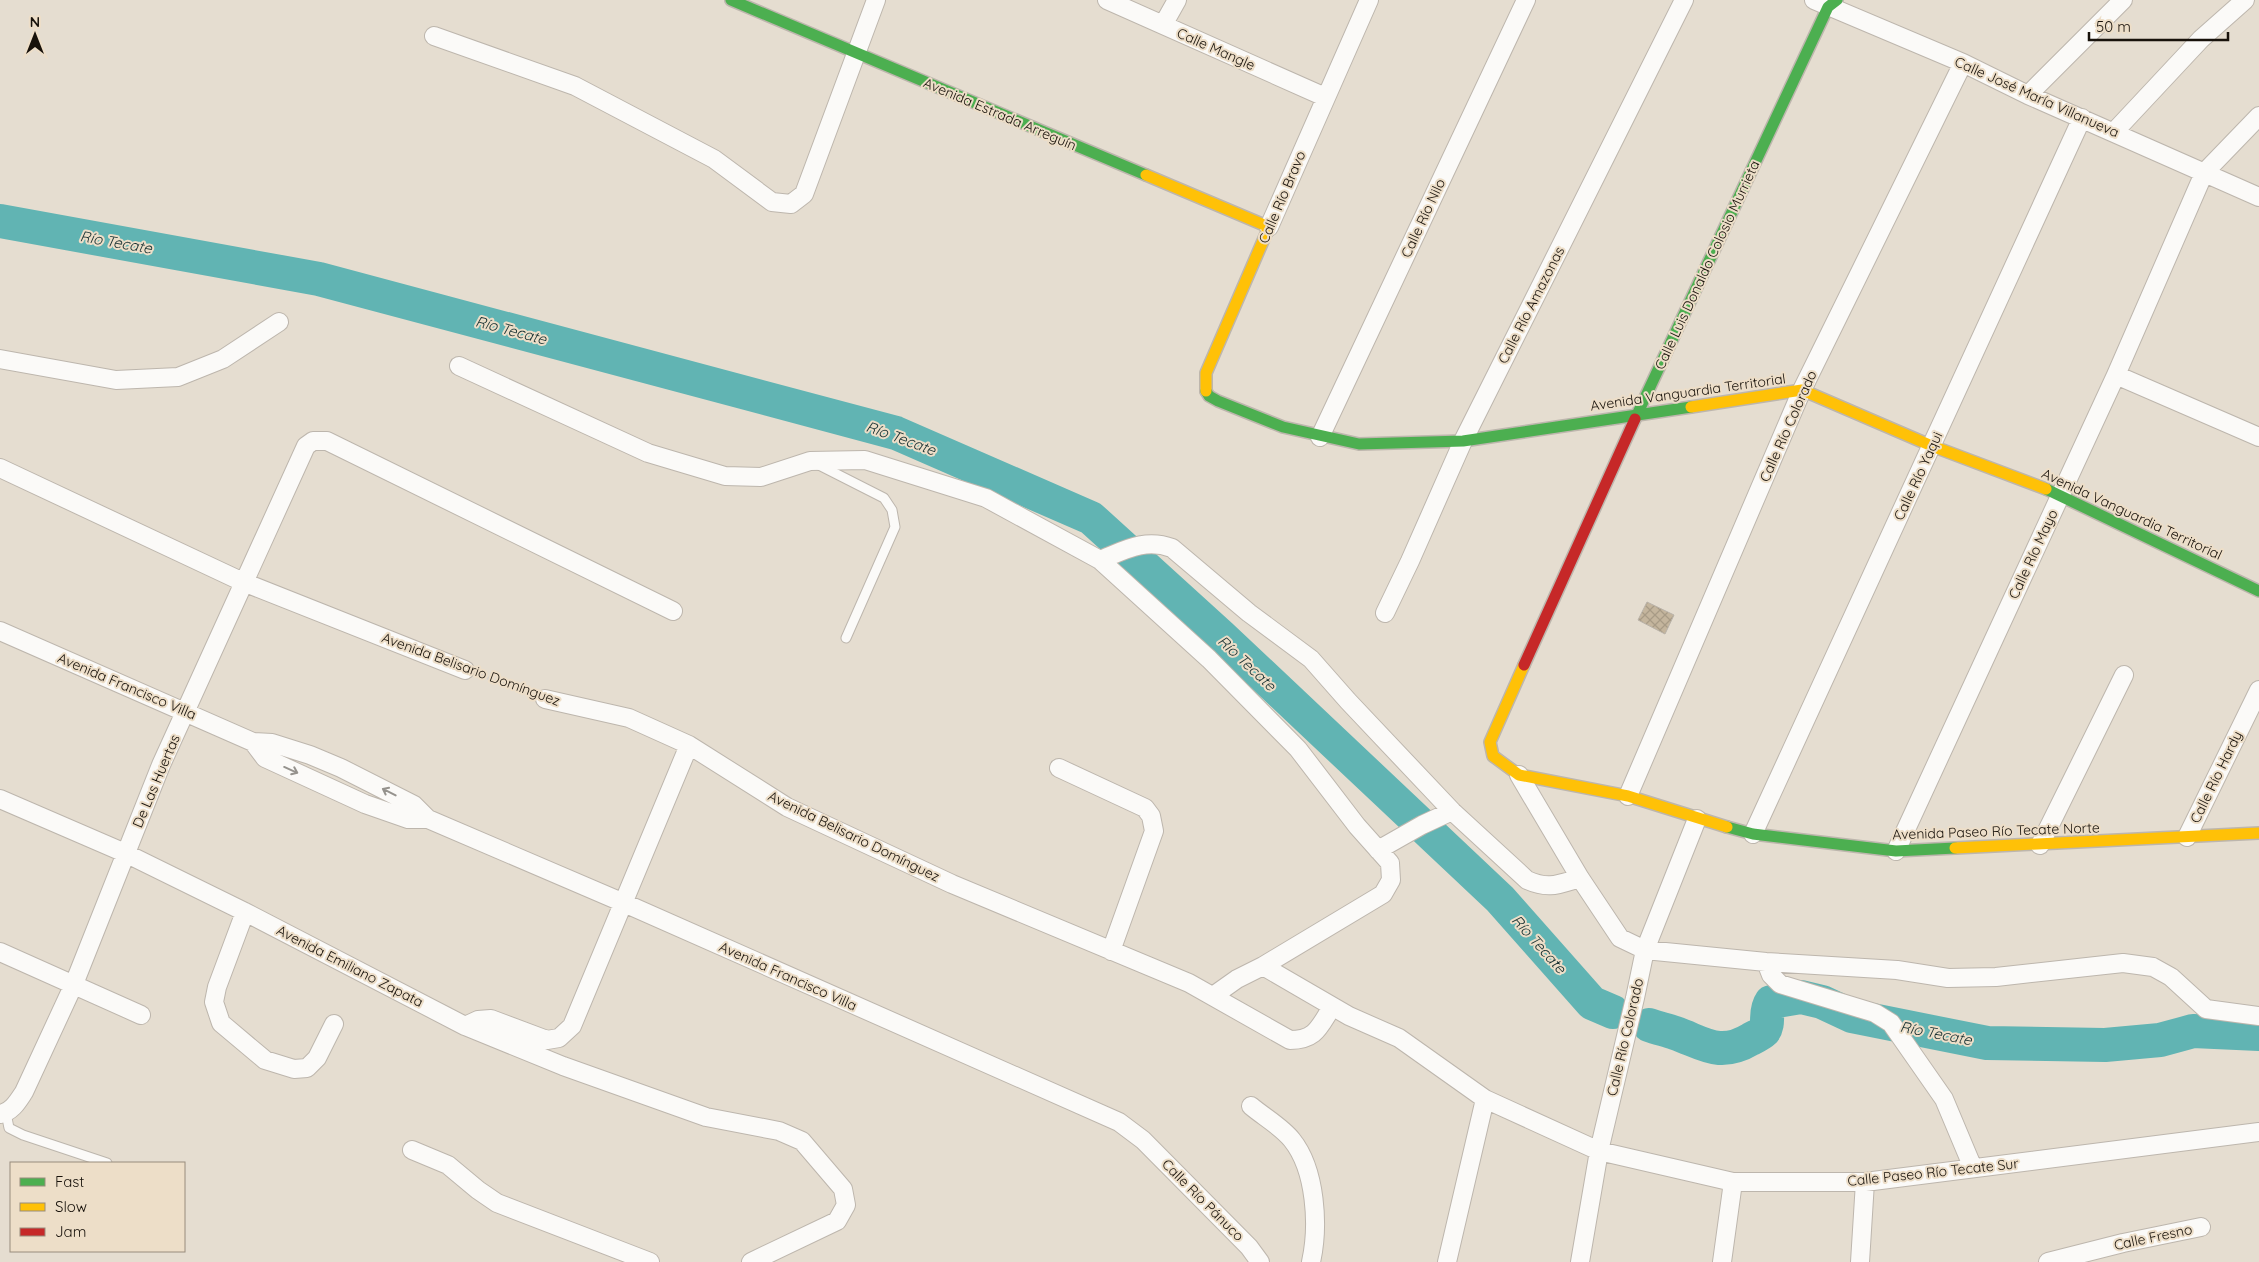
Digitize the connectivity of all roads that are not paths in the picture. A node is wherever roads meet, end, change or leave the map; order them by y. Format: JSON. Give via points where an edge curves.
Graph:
{"nodes":[{"id":1,"x":731,"y":0,"type":"edge"},
{"id":2,"x":876,"y":0,"type":"edge"},
{"id":3,"x":1107,"y":0,"type":"edge"},
{"id":4,"x":1178,"y":0,"type":"edge"},
{"id":5,"x":1369,"y":0,"type":"edge"},
{"id":6,"x":1526,"y":0,"type":"edge"},
{"id":7,"x":1684,"y":0,"type":"edge"},
{"id":8,"x":2123,"y":0,"type":"edge"},
{"id":9,"x":2245,"y":0,"type":"edge"},
{"id":10,"x":1826,"y":2,"type":"edge"},
{"id":11,"x":1163,"y":25,"type":"junction"},
{"id":12,"x":434,"y":36,"type":"dead end"},
{"id":13,"x":855,"y":54,"type":"junction"},
{"id":14,"x":1963,"y":63,"type":"junction"},
{"id":15,"x":2028,"y":95,"type":"junction"},
{"id":16,"x":1325,"y":97,"type":"junction"},
{"id":17,"x":2259,"y":116,"type":"edge"},
{"id":18,"x":2082,"y":118,"type":"junction"},
{"id":19,"x":2114,"y":132,"type":"junction"},
{"id":20,"x":2204,"y":173,"type":"junction"},
{"id":21,"x":2259,"y":197,"type":"edge"},
{"id":22,"x":1269,"y":227,"type":"junction"},
{"id":23,"x":279,"y":322,"type":"dead end"},
{"id":24,"x":0,"y":359,"type":"edge"},
{"id":25,"x":460,"y":366,"type":"dead end"},
{"id":26,"x":2116,"y":375,"type":"junction"},
{"id":27,"x":1802,"y":390,"type":"junction"},
{"id":28,"x":1209,"y":396,"type":"joint"},
{"id":29,"x":1637,"y":414,"type":"junction"},
{"id":30,"x":1320,"y":436,"type":"junction"},
{"id":31,"x":2259,"y":437,"type":"edge"},
{"id":32,"x":1463,"y":441,"type":"junction"},
{"id":33,"x":1932,"y":446,"type":"junction"},
{"id":34,"x":810,"y":461,"type":"junction"},
{"id":35,"x":0,"y":468,"type":"edge"},
{"id":36,"x":2061,"y":495,"type":"junction"},
{"id":37,"x":1100,"y":560,"type":"junction"},
{"id":38,"x":243,"y":582,"type":"junction"},
{"id":39,"x":2259,"y":591,"type":"edge"},
{"id":40,"x":673,"y":610,"type":"dead end"},
{"id":41,"x":1385,"y":613,"type":"dead end"},
{"id":42,"x":0,"y":631,"type":"edge"},
{"id":43,"x":846,"y":638,"type":"dead end"},
{"id":44,"x":465,"y":670,"type":"road end"},
{"id":45,"x":2124,"y":675,"type":"dead end"},
{"id":46,"x":2259,"y":690,"type":"edge"},
{"id":47,"x":545,"y":699,"type":"road end"},
{"id":48,"x":186,"y":711,"type":"junction"},
{"id":49,"x":1490,"y":742,"type":"joint"},
{"id":50,"x":689,"y":745,"type":"junction"},
{"id":51,"x":1059,"y":768,"type":"dead end"},
{"id":52,"x":1519,"y":775,"type":"junction"},
{"id":53,"x":1628,"y":796,"type":"junction"},
{"id":54,"x":0,"y":799,"type":"edge"},
{"id":55,"x":1452,"y":811,"type":"junction"},
{"id":56,"x":1697,"y":819,"type":"junction"},
{"id":57,"x":2259,"y":833,"type":"edge"},
{"id":58,"x":1753,"y":834,"type":"junction"},
{"id":59,"x":2187,"y":837,"type":"junction"},
{"id":60,"x":2040,"y":845,"type":"junction"},
{"id":61,"x":1378,"y":850,"type":"junction"},
{"id":62,"x":1896,"y":851,"type":"junction"},
{"id":63,"x":125,"y":853,"type":"junction"},
{"id":64,"x":1580,"y":878,"type":"junction"},
{"id":65,"x":624,"y":903,"type":"junction"},
{"id":66,"x":245,"y":912,"type":"junction"},
{"id":67,"x":1645,"y":950,"type":"junction"},
{"id":68,"x":1112,"y":951,"type":"junction"},
{"id":69,"x":0,"y":952,"type":"edge"},
{"id":70,"x":1766,"y":962,"type":"junction"},
{"id":71,"x":1263,"y":966,"type":"junction"},
{"id":72,"x":74,"y":984,"type":"junction"},
{"id":73,"x":1213,"y":996,"type":"junction"},
{"id":74,"x":1332,"y":1007,"type":"junction"},
{"id":75,"x":141,"y":1015,"type":"dead end"},
{"id":76,"x":2259,"y":1016,"type":"edge"},
{"id":77,"x":334,"y":1024,"type":"dead end"},
{"id":78,"x":465,"y":1026,"type":"junction"},
{"id":79,"x":1485,"y":1099,"type":"junction"},
{"id":80,"x":1251,"y":1106,"type":"dead end"},
{"id":81,"x":3,"y":1114,"type":"edge"},
{"id":82,"x":2259,"y":1132,"type":"edge"},
{"id":83,"x":1143,"y":1140,"type":"joint"},
{"id":84,"x":412,"y":1150,"type":"dead end"},
{"id":85,"x":1599,"y":1151,"type":"junction"},
{"id":86,"x":104,"y":1162,"type":"edge"},
{"id":87,"x":1973,"y":1168,"type":"junction"},
{"id":88,"x":1733,"y":1182,"type":"junction"},
{"id":89,"x":1865,"y":1182,"type":"junction"},
{"id":90,"x":2201,"y":1227,"type":"dead end"},
{"id":91,"x":650,"y":1262,"type":"edge"},
{"id":92,"x":751,"y":1262,"type":"edge"},
{"id":93,"x":1260,"y":1262,"type":"edge"},
{"id":94,"x":1311,"y":1262,"type":"edge"},
{"id":95,"x":1446,"y":1262,"type":"edge"},
{"id":96,"x":1580,"y":1262,"type":"edge"},
{"id":97,"x":1722,"y":1262,"type":"edge"},
{"id":98,"x":1860,"y":1262,"type":"edge"},
{"id":99,"x":2048,"y":1262,"type":"edge"}],
"edges":[{"from":1,"to":13,"type":"street","name":"Avenida Estrada Arreguín"},
{"from":2,"to":13,"type":"street"},
{"from":3,"to":11,"type":"street","name":"Calle Mangle"},
{"from":4,"to":11,"type":"street"},
{"from":5,"to":16,"type":"street","name":"Calle Río Bravo"},
{"from":6,"to":30,"type":"street","name":"Calle Río Nilo"},
{"from":7,"to":32,"type":"street","name":"Calle Río Amazonas"},
{"from":8,"to":15,"type":"street"},
{"from":9,"to":19,"type":"street","via":[[2201,39]]},
{"from":10,"to":14,"type":"street","name":"Calle José María Villanueva"},
{"from":10,"to":29,"type":"street","name":"Calle Luis Donaldo Colosio Murrieta"},
{"from":11,"to":16,"type":"street","name":"Calle Mangle"},
{"from":12,"to":13,"type":"street","via":[[575,86],[714,159],[772,202],[791,204],[804,194]]},
{"from":13,"to":22,"type":"street","name":"Avenida Estrada Arreguín"},
{"from":14,"to":15,"type":"street","name":"Calle José María Villanueva"},
{"from":14,"to":27,"type":"street","name":"Calle Río Colorado"},
{"from":15,"to":18,"type":"street","name":"Calle José María Villanueva"},
{"from":16,"to":22,"type":"street","name":"Calle Río Bravo"},
{"from":17,"to":20,"type":"street"},
{"from":18,"to":19,"type":"street","name":"Calle José María Villanueva"},
{"from":18,"to":33,"type":"street","name":"Calle Río Yaqui"},
{"from":19,"to":20,"type":"street","name":"Calle José María Villanueva"},
{"from":20,"to":21,"type":"street","name":"Calle José María Villanueva"},
{"from":20,"to":26,"type":"street","name":"Calle Río Mayo"},
{"from":22,"to":28,"type":"street","name":"Calle Río Bravo","via":[[1206,373],[1205,390]]},
{"from":23,"to":24,"type":"street","via":[[223,359],[178,376],[116,380]]},
{"from":25,"to":34,"type":"street","via":[[648,453],[725,476],[761,477]]},
{"from":26,"to":31,"type":"street"},
{"from":26,"to":36,"type":"street","name":"Calle Río Mayo"},
{"from":27,"to":29,"type":"street","name":"Avenida Vanguardia Territorial"},
{"from":27,"to":33,"type":"street","name":"Avenida Vanguardia Territorial"},
{"from":27,"to":53,"type":"street","name":"Calle Río Colorado"},
{"from":28,"to":30,"type":"street","name":"Avenida Vanguardia Territorial","via":[[1283,427]]},
{"from":29,"to":32,"type":"street","name":"Avenida Vanguardia Territorial"},
{"from":29,"to":49,"type":"street","name":"Calle Luis Donaldo Colosio Murrieta"},
{"from":30,"to":32,"type":"street","name":"Avenida Vanguardia Territorial","via":[[1359,444]]},
{"from":32,"to":41,"type":"street","name":"Calle Río Amazonas"},
{"from":33,"to":36,"type":"street","name":"Avenida Vanguardia Territorial"},
{"from":33,"to":58,"type":"street","name":"Calle Río Yaqui"},
{"from":34,"to":37,"type":"street","via":[[865,460],[986,498]]},
{"from":34,"to":43,"type":"lane","via":[[884,498],[892,510],[895,527]]},
{"from":35,"to":38,"type":"street","name":"Avenida Belisario Domínguez"},
{"from":36,"to":39,"type":"street","name":"Avenida Vanguardia Territorial"},
{"from":36,"to":62,"type":"street","name":"Calle Río Mayo"},
{"from":37,"to":55,"type":"street","via":[[1143,544],[1158,543],[1172,548],[1249,613],[1311,659]]},
{"from":37,"to":61,"type":"street","via":[[1209,659],[1298,749]]},
{"from":38,"to":40,"type":"street","name":"De Las Huertas","via":[[306,446],[313,441],[327,442]]},
{"from":38,"to":44,"type":"street","name":"Avenida Belisario Domínguez"},
{"from":38,"to":48,"type":"street","name":"De Las Huertas"},
{"from":42,"to":48,"type":"street","name":"Avenida Francisco Villa"},
{"from":45,"to":60,"type":"street"},
{"from":46,"to":59,"type":"street","name":"Calle Río Hardy"},
{"from":47,"to":50,"type":"street","name":"Avenida Belisario Domínguez","via":[[628,718]]},
{"from":48,"to":63,"type":"street","name":"De Las Huertas"},
{"from":48,"to":65,"type":"street","name":"Avenida Francisco Villa","via":[[253,742],[266,758],[349,797],[408,820],[428,820]]},
{"from":49,"to":52,"type":"street","name":"Avenida Paseo Río Tecate Norte","via":[[1493,756]]},
{"from":50,"to":65,"type":"street"},
{"from":50,"to":68,"type":"street","name":"Avenida Belisario Domínguez","via":[[787,807],[952,884]]},
{"from":51,"to":68,"type":"street","via":[[1145,808],[1152,816],[1154,832]]},
{"from":52,"to":53,"type":"street","name":"Avenida Paseo Río Tecate Norte"},
{"from":52,"to":64,"type":"street"},
{"from":53,"to":56,"type":"street","name":"Avenida Paseo Río Tecate Norte"},
{"from":54,"to":63,"type":"street","name":"Avenida Emiliano Zapata"},
{"from":55,"to":61,"type":"street"},
{"from":55,"to":64,"type":"street","via":[[1527,880],[1552,886]]},
{"from":56,"to":58,"type":"street","name":"Avenida Paseo Río Tecate Norte"},
{"from":56,"to":67,"type":"street","name":"Calle Río Colorado"},
{"from":57,"to":59,"type":"street","name":"Avenida Paseo Río Tecate Norte"},
{"from":58,"to":62,"type":"street","name":"Avenida Paseo Río Tecate Norte"},
{"from":59,"to":60,"type":"street","name":"Avenida Paseo Río Tecate Norte"},
{"from":60,"to":62,"type":"street","name":"Avenida Paseo Río Tecate Norte"},
{"from":61,"to":71,"type":"street","via":[[1390,863],[1391,880],[1383,894]]},
{"from":63,"to":66,"type":"street","name":"Avenida Emiliano Zapata"},
{"from":63,"to":72,"type":"street","name":"De Las Huertas"},
{"from":64,"to":67,"type":"street","via":[[1620,938]]},
{"from":65,"to":78,"type":"street","via":[[572,1026],[559,1038],[547,1040],[491,1019]]},
{"from":65,"to":83,"type":"street","name":"Avenida Francisco Villa","via":[[1119,1122]]},
{"from":66,"to":77,"type":"street","via":[[216,987],[214,1002],[221,1023],[265,1060],[294,1069],[307,1068],[317,1058]]},
{"from":66,"to":78,"type":"street","name":"Avenida Emiliano Zapata"},
{"from":67,"to":70,"type":"street"},
{"from":67,"to":85,"type":"street","name":"Calle Río Colorado"},
{"from":68,"to":73,"type":"street","name":"Avenida Belisario Domínguez"},
{"from":69,"to":72,"type":"street"},
{"from":70,"to":76,"type":"street","via":[[1897,970],[1948,978],[1996,977],[2123,964],[2153,968],[2171,977],[2206,1009]]},
{"from":70,"to":87,"type":"street","via":[[1771,975],[1780,984],[1876,1013],[1891,1023],[1944,1099]]},
{"from":71,"to":73,"type":"street"},
{"from":71,"to":74,"type":"street","name":"Calle Paseo Río Tecate Sur"},
{"from":72,"to":75,"type":"street"},
{"from":72,"to":81,"type":"street","name":"De Las Huertas","via":[[24,1092]]},
{"from":73,"to":74,"type":"street","name":"Avenida Belisario Domínguez","via":[[1290,1040],[1313,1036]]},
{"from":74,"to":79,"type":"street","name":"Calle Paseo Río Tecate Sur","via":[[1399,1038]]},
{"from":78,"to":92,"type":"street","name":"Avenida Emiliano Zapata","via":[[563,1066],[706,1117],[778,1131],[802,1140],[843,1189],[846,1206],[837,1221]]},
{"from":79,"to":85,"type":"street","name":"Calle Paseo Río Tecate Sur"},
{"from":79,"to":95,"type":"street"},
{"from":80,"to":94,"type":"street","via":[[1292,1140],[1305,1162],[1312,1188],[1315,1243]]},
{"from":81,"to":86,"type":"lane","via":[[9,1128],[23,1135]]},
{"from":82,"to":87,"type":"street","name":"Calle Paseo Río Tecate Sur"},
{"from":83,"to":93,"type":"street","name":"Calle Río Pánuco"},
{"from":84,"to":91,"type":"street","via":[[448,1165],[497,1203]]},
{"from":85,"to":88,"type":"street","name":"Calle Paseo Río Tecate Sur"},
{"from":85,"to":96,"type":"street","name":"Calle Río Colorado"},
{"from":87,"to":89,"type":"street","name":"Calle Paseo Río Tecate Sur"},
{"from":88,"to":89,"type":"street","name":"Calle Paseo Río Tecate Sur"},
{"from":88,"to":97,"type":"street"},
{"from":89,"to":98,"type":"street"},
{"from":90,"to":99,"type":"street","name":"Calle Fresno"}]}
